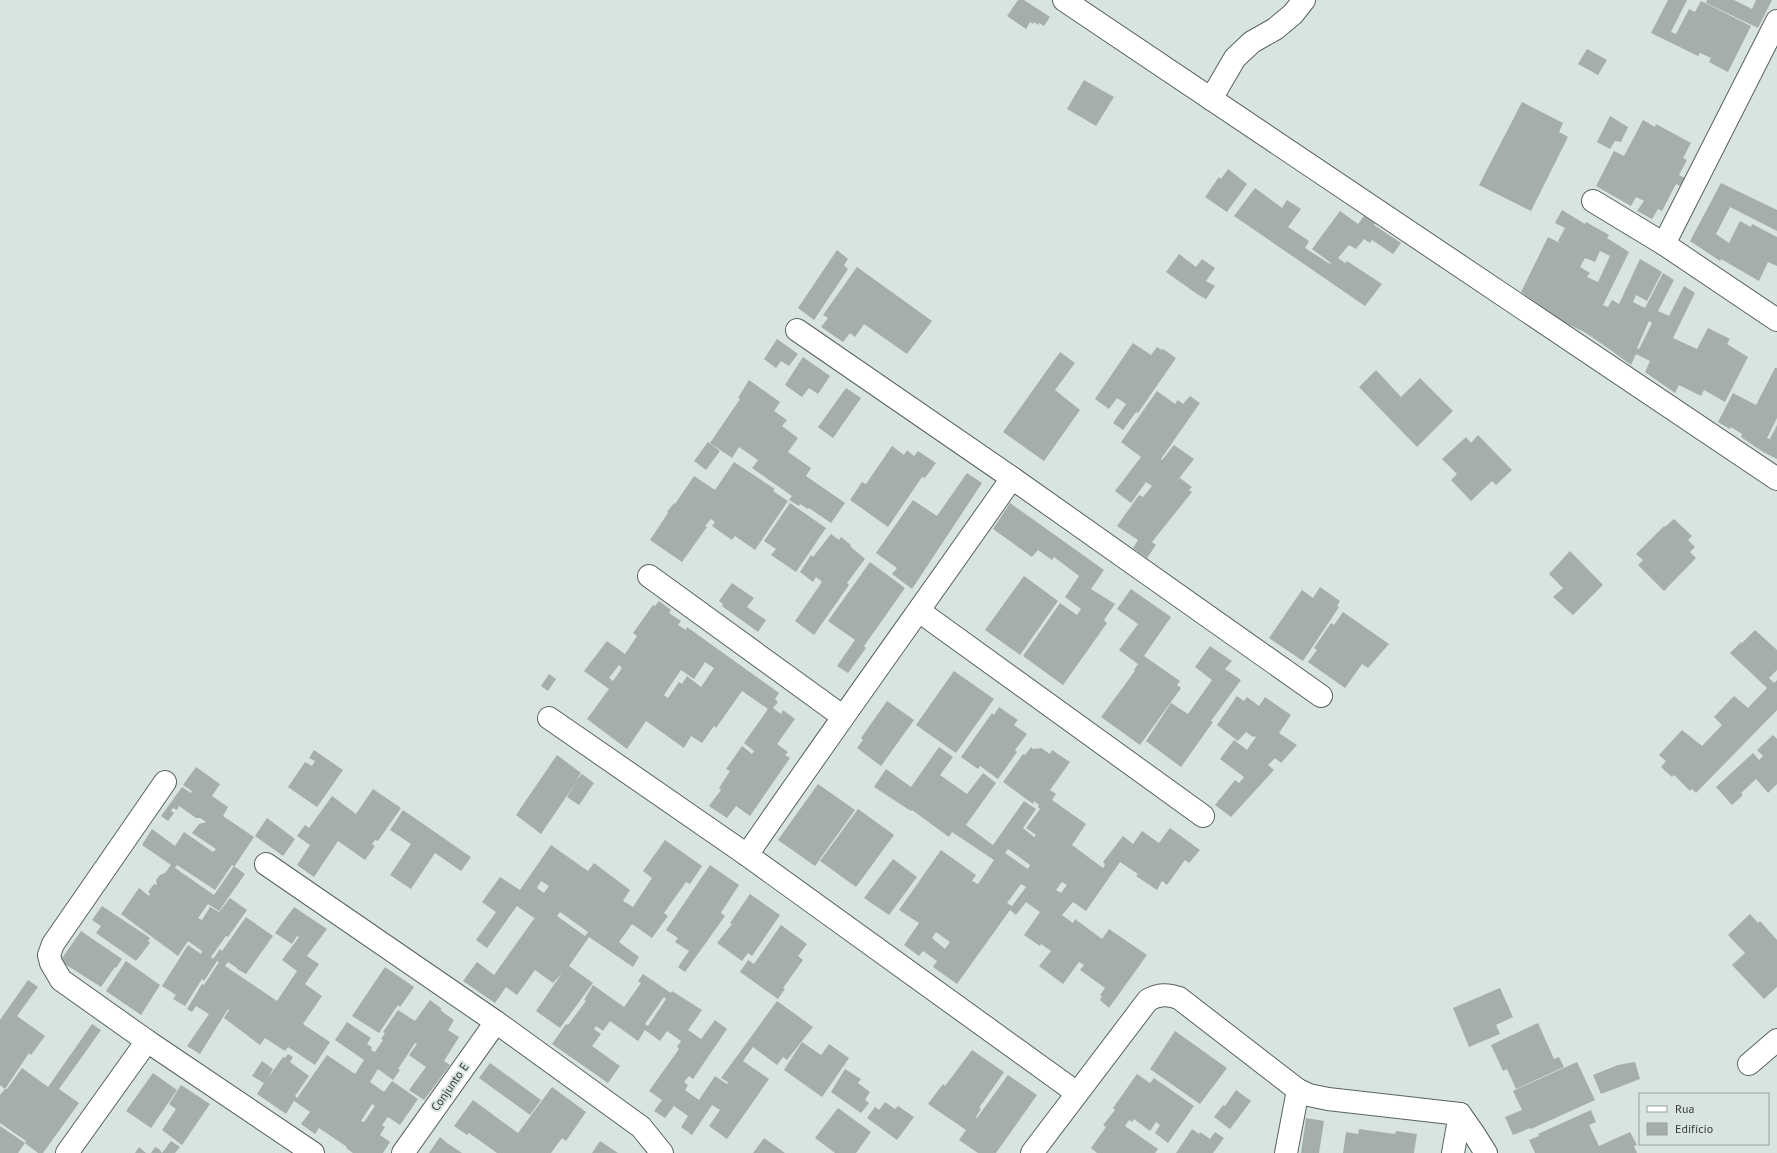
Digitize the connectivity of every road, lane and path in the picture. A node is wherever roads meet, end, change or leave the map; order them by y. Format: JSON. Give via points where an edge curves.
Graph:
{"nodes":[{"id":1,"x":1064,"y":0,"type":"edge"},
{"id":2,"x":1304,"y":0,"type":"edge"},
{"id":3,"x":1777,"y":21,"type":"edge"},
{"id":4,"x":1211,"y":99,"type":"junction"},
{"id":5,"x":1593,"y":201,"type":"dead end"},
{"id":6,"x":1664,"y":244,"type":"junction"},
{"id":7,"x":1777,"y":320,"type":"edge"},
{"id":8,"x":797,"y":330,"type":"dead end"},
{"id":9,"x":1012,"y":478,"type":"junction"},
{"id":10,"x":1777,"y":479,"type":"edge"},
{"id":11,"x":649,"y":576,"type":"dead end"},
{"id":12,"x":919,"y":611,"type":"junction"},
{"id":13,"x":1321,"y":696,"type":"dead end"},
{"id":14,"x":842,"y":716,"type":"junction"},
{"id":15,"x":548,"y":718,"type":"dead end"},
{"id":16,"x":165,"y":782,"type":"dead end"},
{"id":17,"x":1203,"y":816,"type":"dead end"},
{"id":18,"x":747,"y":855,"type":"junction"},
{"id":19,"x":266,"y":864,"type":"dead end"},
{"id":20,"x":496,"y":1022,"type":"junction"},
{"id":21,"x":1777,"y":1040,"type":"edge"},
{"id":22,"x":147,"y":1041,"type":"junction"},
{"id":23,"x":1749,"y":1064,"type":"dead end"},
{"id":24,"x":1298,"y":1090,"type":"junction"},
{"id":25,"x":1077,"y":1093,"type":"junction"},
{"id":26,"x":1460,"y":1114,"type":"junction"},
{"id":27,"x":67,"y":1153,"type":"edge"},
{"id":28,"x":313,"y":1153,"type":"edge"},
{"id":29,"x":403,"y":1153,"type":"edge"},
{"id":30,"x":662,"y":1153,"type":"edge"},
{"id":31,"x":1032,"y":1153,"type":"edge"},
{"id":32,"x":1286,"y":1153,"type":"edge"},
{"id":33,"x":1452,"y":1153,"type":"edge"},
{"id":34,"x":1486,"y":1153,"type":"edge"}],
"edges":[{"from":1,"to":4,"type":"street"},
{"from":2,"to":4,"type":"street","via":[[1293,14],[1275,29],[1252,42],[1235,58]]},
{"from":3,"to":6,"type":"street"},
{"from":4,"to":10,"type":"street"},
{"from":5,"to":6,"type":"street"},
{"from":6,"to":7,"type":"street"},
{"from":8,"to":9,"type":"street"},
{"from":9,"to":12,"type":"street"},
{"from":9,"to":13,"type":"street"},
{"from":11,"to":14,"type":"street"},
{"from":12,"to":14,"type":"street"},
{"from":12,"to":17,"type":"street"},
{"from":14,"to":18,"type":"street"},
{"from":15,"to":18,"type":"street"},
{"from":16,"to":22,"type":"street","via":[[53,944],[49,955],[51,964],[61,980]]},
{"from":18,"to":25,"type":"street"},
{"from":19,"to":20,"type":"street"},
{"from":20,"to":29,"type":"street","name":"Conjunto E"},
{"from":20,"to":30,"type":"street","via":[[641,1127]]},
{"from":21,"to":23,"type":"street"},
{"from":22,"to":27,"type":"street"},
{"from":22,"to":28,"type":"street"},
{"from":24,"to":25,"type":"street","via":[[1179,998],[1168,994],[1148,1000]]},
{"from":24,"to":26,"type":"street","via":[[1328,1099]]},
{"from":24,"to":32,"type":"street"},
{"from":25,"to":31,"type":"street"},
{"from":26,"to":33,"type":"street"},
{"from":26,"to":34,"type":"street"}]}
